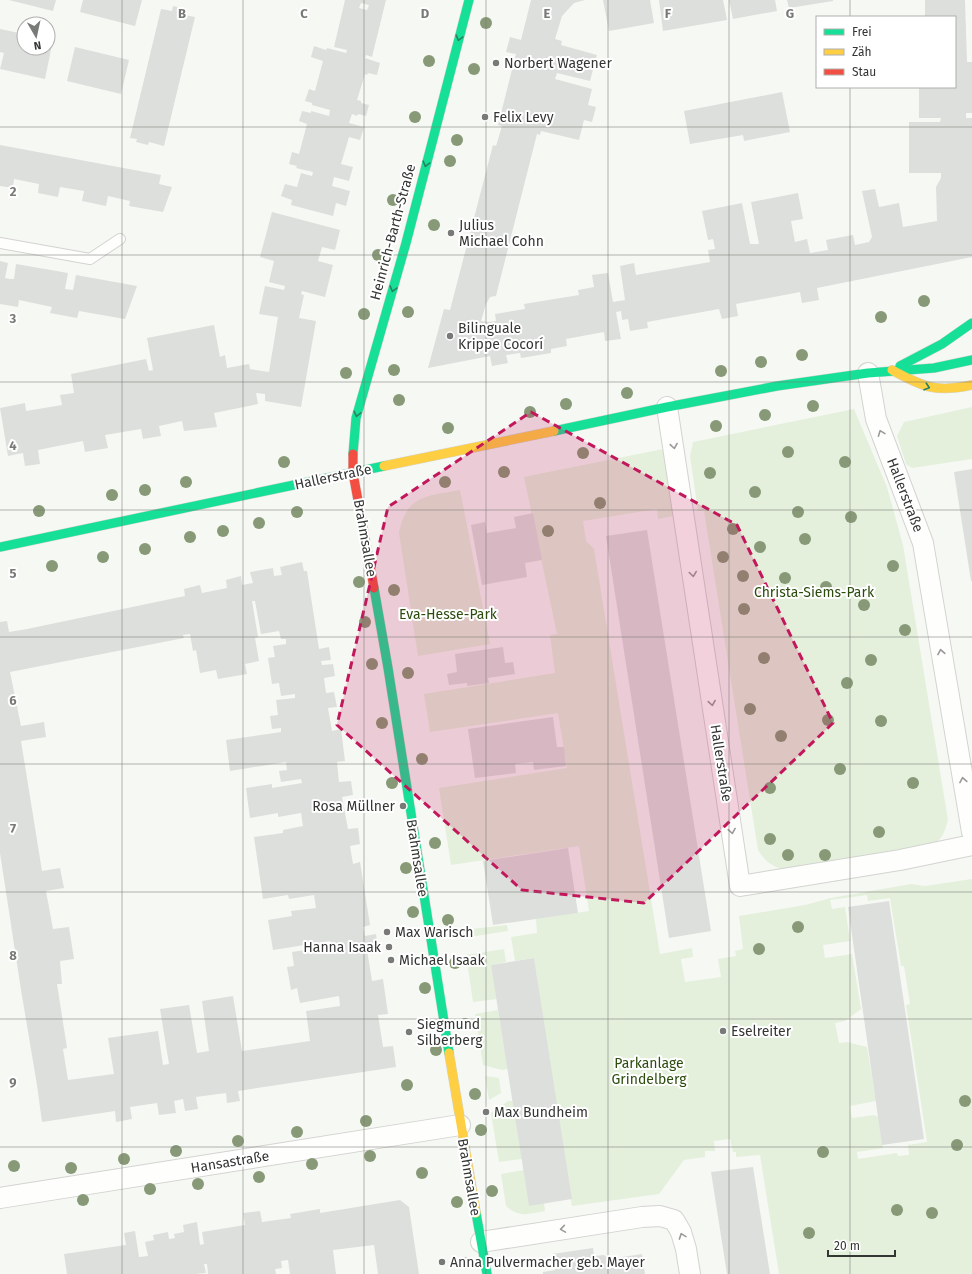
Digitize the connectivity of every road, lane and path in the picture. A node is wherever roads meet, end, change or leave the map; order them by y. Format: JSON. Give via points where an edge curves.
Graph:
{"nodes":[{"id":1,"x":469,"y":0,"type":"edge"},
{"id":2,"x":120,"y":239,"type":"dead end"},
{"id":3,"x":0,"y":243,"type":"edge"},
{"id":4,"x":972,"y":323,"type":"edge"},
{"id":5,"x":972,"y":360,"type":"edge"},
{"id":6,"x":892,"y":370,"type":"junction"},
{"id":7,"x":868,"y":373,"type":"junction"},
{"id":8,"x":972,"y":385,"type":"edge"},
{"id":9,"x":667,"y":407,"type":"junction"},
{"id":10,"x":353,"y":473,"type":"junction"},
{"id":11,"x":0,"y":547,"type":"edge"},
{"id":12,"x":972,"y":832,"type":"edge"},
{"id":13,"x":972,"y":845,"type":"edge"},
{"id":14,"x":460,"y":1125,"type":"junction"},
{"id":15,"x":0,"y":1198,"type":"edge"},
{"id":16,"x":481,"y":1242,"type":"junction"},
{"id":17,"x":487,"y":1274,"type":"edge"},
{"id":18,"x":690,"y":1274,"type":"edge"}],
"edges":[{"from":1,"to":10,"type":"street","name":"Heinrich-Barth-Straße","one_way":true,"via":[[406,243],[356,418]]},
{"from":2,"to":3,"type":"lane","via":[[90,259]]},
{"from":4,"to":6,"type":"street","name":"Hallerstraße","via":[[925,354]]},
{"from":5,"to":6,"type":"street","name":"Hallerstraße","via":[[934,368]]},
{"from":6,"to":7,"type":"street","name":"Hallerstraße"},
{"from":6,"to":8,"type":"street","one_way":true,"via":[[922,386],[934,389],[945,390]]},
{"from":7,"to":9,"type":"street","name":"Hallerstraße","via":[[777,386]]},
{"from":12,"to":7,"type":"street","name":"Hallerstraße","one_way":true,"via":[[923,543],[876,419]]},
{"from":9,"to":10,"type":"street","name":"Hallerstraße"},
{"from":9,"to":13,"type":"street","name":"Hallerstraße","one_way":true,"via":[[740,886],[900,860]]},
{"from":10,"to":11,"type":"street","name":"Hallerstraße"},
{"from":10,"to":14,"type":"street","name":"Brahmsallee","via":[[388,668]]},
{"from":14,"to":15,"type":"street","name":"Hansastraße"},
{"from":14,"to":16,"type":"street","name":"Brahmsallee"},
{"from":16,"to":17,"type":"street","name":"Brahmsallee"},
{"from":18,"to":16,"type":"street","one_way":true,"via":[[681,1232],[674,1220],[660,1216]]}]}
